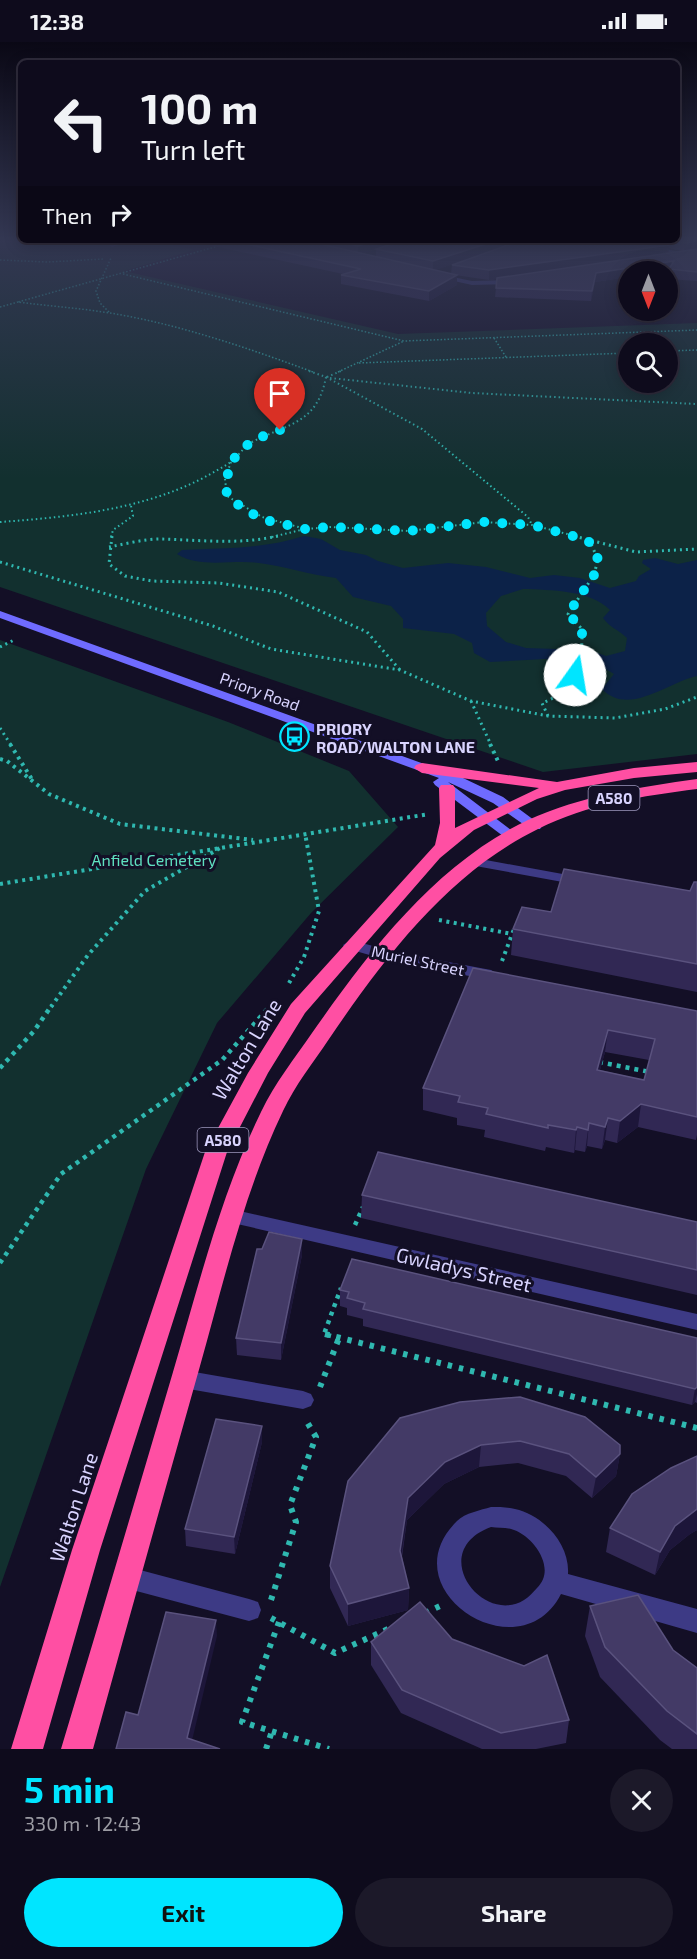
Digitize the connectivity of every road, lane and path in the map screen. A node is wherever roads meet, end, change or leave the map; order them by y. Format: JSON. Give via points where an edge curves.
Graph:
{"nodes":[{"id":1,"x":140,"y":320,"type":"edge"},
{"id":2,"x":316,"y":320,"type":"edge"},
{"id":3,"x":697,"y":330,"type":"edge"},
{"id":4,"x":494,"y":338,"type":"junction"},
{"id":5,"x":404,"y":341,"type":"junction"},
{"id":6,"x":697,"y":350,"type":"edge"},
{"id":7,"x":678,"y":351,"type":"edge"},
{"id":8,"x":618,"y":353,"type":"edge"},
{"id":9,"x":506,"y":357,"type":"junction"},
{"id":10,"x":359,"y":363,"type":"junction"},
{"id":11,"x":326,"y":377,"type":"junction"},
{"id":12,"x":697,"y":404,"type":"edge"},
{"id":13,"x":231,"y":462,"type":"junction"},
{"id":14,"x":130,"y":506,"type":"junction"},
{"id":15,"x":0,"y":522,"type":"edge"},
{"id":16,"x":532,"y":525,"type":"junction"},
{"id":17,"x":305,"y":529,"type":"junction"},
{"id":18,"x":588,"y":540,"type":"junction"},
{"id":19,"x":109,"y":547,"type":"junction"},
{"id":20,"x":697,"y":549,"type":"edge"},
{"id":21,"x":0,"y":562,"type":"edge"},
{"id":22,"x":0,"y":614,"type":"edge"},
{"id":23,"x":400,"y":670,"type":"junction"},
{"id":24,"x":697,"y":697,"type":"edge"},
{"id":25,"x":548,"y":716,"type":"junction"},
{"id":26,"x":0,"y":728,"type":"edge"},
{"id":27,"x":0,"y":759,"type":"edge"},
{"id":28,"x":697,"y":767,"type":"edge"},
{"id":29,"x":426,"y":770,"type":"junction"},
{"id":30,"x":35,"y":783,"type":"junction"},
{"id":31,"x":697,"y":784,"type":"edge"},
{"id":32,"x":562,"y":786,"type":"junction"},
{"id":33,"x":447,"y":788,"type":"junction"},
{"id":34,"x":508,"y":805,"type":"junction"},
{"id":35,"x":436,"y":813,"type":"dead end"},
{"id":36,"x":485,"y":815,"type":"junction"},
{"id":37,"x":535,"y":826,"type":"junction"},
{"id":38,"x":305,"y":833,"type":"junction"},
{"id":39,"x":512,"y":836,"type":"junction"},
{"id":40,"x":260,"y":840,"type":"junction"},
{"id":41,"x":223,"y":846,"type":"junction"},
{"id":42,"x":443,"y":846,"type":"junction"},
{"id":43,"x":475,"y":862,"type":"junction"},
{"id":44,"x":0,"y":884,"type":"edge"},
{"id":45,"x":599,"y":885,"type":"edge"},
{"id":46,"x":415,"y":915,"type":"junction"},
{"id":47,"x":516,"y":923,"type":"edge"},
{"id":48,"x":512,"y":934,"type":"junction"},
{"id":49,"x":351,"y":945,"type":"junction"},
{"id":50,"x":381,"y":953,"type":"junction"},
{"id":51,"x":503,"y":977,"type":"joint"},
{"id":52,"x":287,"y":986,"type":"dead end"},
{"id":53,"x":280,"y":995,"type":"dead end"},
{"id":54,"x":592,"y":1060,"type":"edge"},
{"id":55,"x":0,"y":1068,"type":"edge"},
{"id":56,"x":662,"y":1075,"type":"edge"},
{"id":57,"x":366,"y":1198,"type":"edge"},
{"id":58,"x":231,"y":1216,"type":"junction"},
{"id":59,"x":349,"y":1242,"type":"junction"},
{"id":60,"x":0,"y":1263,"type":"edge"},
{"id":61,"x":342,"y":1284,"type":"edge"},
{"id":62,"x":697,"y":1322,"type":"edge"},
{"id":63,"x":339,"y":1338,"type":"junction"},
{"id":64,"x":183,"y":1379,"type":"junction"},
{"id":65,"x":311,"y":1400,"type":"junction"},
{"id":66,"x":697,"y":1428,"type":"edge"},
{"id":67,"x":124,"y":1577,"type":"junction"},
{"id":68,"x":556,"y":1582,"type":"junction"},
{"id":69,"x":460,"y":1597,"type":"junction"},
{"id":70,"x":257,"y":1612,"type":"junction"},
{"id":71,"x":418,"y":1616,"type":"edge"},
{"id":72,"x":697,"y":1621,"type":"edge"},
{"id":73,"x":279,"y":1622,"type":"junction"},
{"id":74,"x":397,"y":1625,"type":"edge"},
{"id":75,"x":272,"y":1731,"type":"junction"},
{"id":76,"x":27,"y":1749,"type":"edge"},
{"id":77,"x":77,"y":1749,"type":"edge"},
{"id":78,"x":266,"y":1749,"type":"edge"},
{"id":79,"x":329,"y":1749,"type":"edge"}],
"edges":[{"from":1,"to":11,"type":"path","via":[[267,355]]},
{"from":2,"to":5,"type":"path"},
{"from":3,"to":4,"type":"path"},
{"from":4,"to":5,"type":"path"},
{"from":4,"to":9,"type":"path"},
{"from":5,"to":10,"type":"path"},
{"from":6,"to":7,"type":"path"},
{"from":8,"to":9,"type":"path"},
{"from":9,"to":10,"type":"path"},
{"from":10,"to":11,"type":"path"},
{"from":11,"to":12,"type":"path","via":[[472,393]]},
{"from":11,"to":13,"type":"path","via":[[325,392],[314,413],[248,444]]},
{"from":11,"to":16,"type":"path","via":[[422,429],[528,517]]},
{"from":13,"to":14,"type":"path"},
{"from":13,"to":17,"type":"path","via":[[225,479],[227,496],[265,520]]},
{"from":14,"to":15,"type":"path","via":[[54,519]]},
{"from":14,"to":19,"type":"path","via":[[134,516],[113,530]]},
{"from":16,"to":17,"type":"path","via":[[484,522],[409,531]]},
{"from":16,"to":18,"type":"path"},
{"from":17,"to":19,"type":"path","via":[[261,540],[158,539]]},
{"from":18,"to":20,"type":"path","via":[[636,552]]},
{"from":18,"to":25,"type":"path","via":[[598,559],[592,578],[568,614],[582,628],[582,648],[575,675],[565,692],[542,703]]},
{"from":19,"to":23,"type":"path","via":[[109,564],[125,576],[278,592],[322,610],[367,632]]},
{"from":21,"to":23,"type":"path","via":[[213,626],[271,648]]},
{"from":22,"to":29,"type":"street","name":"Priory Road"},
{"from":23,"to":25,"type":"path","via":[[471,701]]},
{"from":24,"to":25,"type":"path","via":[[665,709],[615,718]]},
{"from":26,"to":30,"type":"path"},
{"from":27,"to":30,"type":"path"},
{"from":28,"to":32,"type":"highway","name":"Walton Lane","number":"A580","via":[[634,772]]},
{"from":29,"to":32,"type":"highway"},
{"from":29,"to":33,"type":"street"},
{"from":29,"to":34,"type":"street","name":"Priory Road","via":[[462,780]]},
{"from":30,"to":40,"type":"path","via":[[49,794],[120,824]]},
{"from":31,"to":37,"type":"highway","number":"A580","via":[[605,800],[560,813]]},
{"from":32,"to":34,"type":"highway","name":"Walton Lane","number":"A580"},
{"from":33,"to":36,"type":"street"},
{"from":33,"to":42,"type":"highway","via":[[448,823]]},
{"from":34,"to":36,"type":"highway","name":"Walton Lane","number":"A580"},
{"from":34,"to":37,"type":"street","name":"Priory Road"},
{"from":35,"to":38,"type":"path"},
{"from":36,"to":39,"type":"street"},
{"from":36,"to":42,"type":"highway","name":"Walton Lane","number":"A580"},
{"from":37,"to":39,"type":"highway","number":"A580"},
{"from":38,"to":40,"type":"path"},
{"from":38,"to":52,"type":"path","via":[[319,911],[304,957]]},
{"from":39,"to":43,"type":"highway","number":"A580"},
{"from":40,"to":41,"type":"path"},
{"from":41,"to":44,"type":"path"},
{"from":41,"to":55,"type":"path","via":[[145,891],[88,955],[34,1031]]},
{"from":42,"to":49,"type":"highway","name":"Walton Lane","number":"A580"},
{"from":43,"to":45,"type":"street"},
{"from":43,"to":46,"type":"highway","number":"A580","via":[[455,875]]},
{"from":46,"to":48,"type":"path"},
{"from":46,"to":50,"type":"highway","number":"A580"},
{"from":47,"to":48,"type":"path"},
{"from":48,"to":51,"type":"path"},
{"from":49,"to":50,"type":"street","name":"Muriel Street"},
{"from":49,"to":76,"type":"highway","name":"Walton Lane","number":"A580","via":[[298,1009],[216,1152],[86,1550]]},
{"from":50,"to":51,"type":"street","name":"Muriel Street"},
{"from":50,"to":58,"type":"highway","number":"A580","via":[[290,1078],[259,1141]]},
{"from":53,"to":60,"type":"path","via":[[222,1060],[61,1174]]},
{"from":54,"to":56,"type":"path"},
{"from":57,"to":59,"type":"path"},
{"from":58,"to":59,"type":"street","name":"Gwladys Street"},
{"from":58,"to":64,"type":"highway","number":"A580"},
{"from":59,"to":62,"type":"street","name":"Gwladys Street"},
{"from":61,"to":63,"type":"path","via":[[324,1334]]},
{"from":63,"to":65,"type":"path"},
{"from":63,"to":66,"type":"path"},
{"from":64,"to":65,"type":"street"},
{"from":64,"to":67,"type":"highway","number":"A580"},
{"from":65,"to":70,"type":"path","via":[[306,1421],[316,1437],[290,1505],[296,1522]]},
{"from":67,"to":70,"type":"street"},
{"from":67,"to":77,"type":"highway","number":"A580"},
{"from":68,"to":69,"type":"street","via":[[539,1607],[514,1617],[485,1613]]},
{"from":68,"to":69,"type":"street","via":[[556,1558],[542,1534],[516,1519],[491,1517],[467,1527],[451,1546],[449,1574]]},
{"from":68,"to":72,"type":"street"},
{"from":69,"to":71,"type":"path"},
{"from":70,"to":73,"type":"path"},
{"from":73,"to":74,"type":"path","via":[[335,1653]]},
{"from":73,"to":75,"type":"path","via":[[242,1722]]},
{"from":75,"to":78,"type":"path"},
{"from":75,"to":79,"type":"path"}]}
